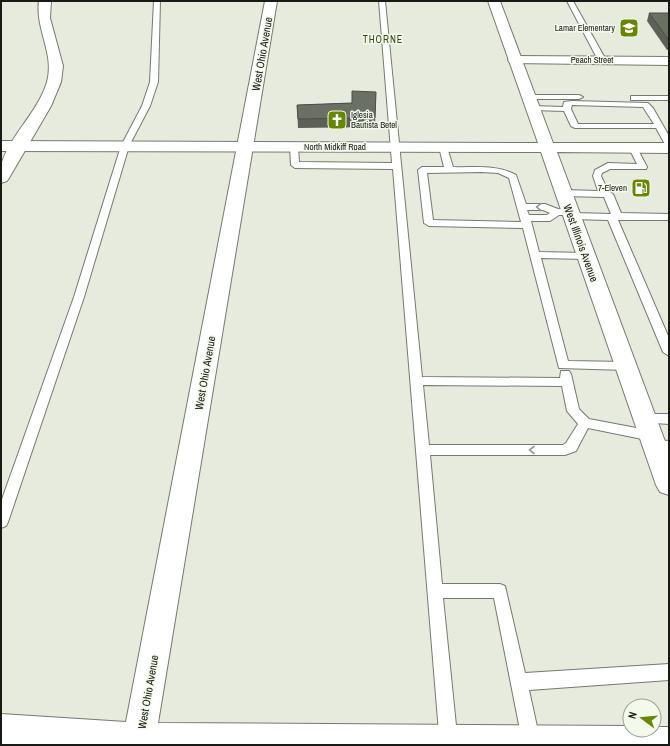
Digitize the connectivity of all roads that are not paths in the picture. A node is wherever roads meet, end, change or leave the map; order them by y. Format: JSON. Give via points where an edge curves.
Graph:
{"nodes":[{"id":1,"x":45,"y":1,"type":"edge"},
{"id":2,"x":157,"y":1,"type":"edge"},
{"id":3,"x":271,"y":1,"type":"edge"},
{"id":4,"x":382,"y":1,"type":"edge"},
{"id":5,"x":494,"y":1,"type":"edge"},
{"id":6,"x":570,"y":1,"type":"edge"},
{"id":7,"x":515,"y":60,"type":"junction"},
{"id":8,"x":602,"y":60,"type":"junction"},
{"id":9,"x":669,"y":61,"type":"edge"},
{"id":10,"x":669,"y":98,"type":"edge"},
{"id":11,"x":531,"y":102,"type":"junction"},
{"id":12,"x":567,"y":109,"type":"junction"},
{"id":13,"x":659,"y":126,"type":"junction"},
{"id":14,"x":669,"y":144,"type":"edge"},
{"id":15,"x":1,"y":146,"type":"edge"},
{"id":16,"x":19,"y":146,"type":"junction"},
{"id":17,"x":125,"y":146,"type":"junction"},
{"id":18,"x":245,"y":147,"type":"junction"},
{"id":19,"x":294,"y":147,"type":"junction"},
{"id":20,"x":394,"y":147,"type":"junction"},
{"id":21,"x":443,"y":147,"type":"junction"},
{"id":22,"x":547,"y":147,"type":"junction"},
{"id":23,"x":633,"y":148,"type":"junction"},
{"id":24,"x":669,"y":148,"type":"edge"},
{"id":25,"x":396,"y":166,"type":"junction"},
{"id":26,"x":449,"y":170,"type":"junction"},
{"id":27,"x":1,"y":178,"type":"edge"},
{"id":28,"x":564,"y":193,"type":"junction"},
{"id":29,"x":604,"y":194,"type":"junction"},
{"id":30,"x":522,"y":207,"type":"junction"},
{"id":31,"x":566,"y":214,"type":"junction"},
{"id":32,"x":616,"y":217,"type":"junction"},
{"id":33,"x":669,"y":217,"type":"edge"},
{"id":34,"x":526,"y":221,"type":"junction"},
{"id":35,"x":535,"y":255,"type":"junction"},
{"id":36,"x":586,"y":256,"type":"junction"},
{"id":37,"x":669,"y":352,"type":"edge"},
{"id":38,"x":563,"y":365,"type":"junction"},
{"id":39,"x":626,"y":366,"type":"junction"},
{"id":40,"x":416,"y":381,"type":"junction"},
{"id":41,"x":567,"y":382,"type":"junction"},
{"id":42,"x":669,"y":419,"type":"edge"},
{"id":43,"x":585,"y":423,"type":"junction"},
{"id":44,"x":655,"y":436,"type":"edge"},
{"id":45,"x":422,"y":450,"type":"junction"},
{"id":46,"x":669,"y":485,"type":"edge"},
{"id":47,"x":1,"y":522,"type":"edge"},
{"id":48,"x":435,"y":592,"type":"junction"},
{"id":49,"x":669,"y":672,"type":"edge"},
{"id":50,"x":519,"y":682,"type":"junction"},
{"id":51,"x":1,"y":730,"type":"edge"},
{"id":52,"x":139,"y":742,"type":"edge"},
{"id":53,"x":449,"y":743,"type":"edge"},
{"id":54,"x":532,"y":743,"type":"edge"},
{"id":55,"x":653,"y":743,"type":"edge"}],
"edges":[{"from":1,"to":16,"type":"street","via":[[44,21],[54,47],[56,71],[50,93]]},
{"from":2,"to":17,"type":"lane","via":[[154,82],[146,106]]},
{"from":3,"to":18,"type":"street","name":"West Ohio Avenue"},
{"from":4,"to":20,"type":"lane"},
{"from":5,"to":7,"type":"street","name":"West Illinois Avenue"},
{"from":6,"to":8,"type":"lane"},
{"from":7,"to":8,"type":"street","name":"Peach Street"},
{"from":7,"to":11,"type":"street","name":"West Illinois Avenue"},
{"from":8,"to":9,"type":"street","name":"Peach Street"},
{"from":10,"to":11,"type":"lane"},
{"from":11,"to":12,"type":"lane"},
{"from":11,"to":22,"type":"street","name":"West Illinois Avenue"},
{"from":12,"to":13,"type":"lane","via":[[575,126]]},
{"from":12,"to":13,"type":"lane","via":[[567,104],[572,103],[639,104],[649,108]]},
{"from":13,"to":14,"type":"lane"},
{"from":15,"to":16,"type":"street","name":"North Midkiff Road"},
{"from":16,"to":17,"type":"street","name":"North Midkiff Road"},
{"from":16,"to":27,"type":"street"},
{"from":17,"to":18,"type":"street","name":"North Midkiff Road"},
{"from":17,"to":47,"type":"lane","via":[[79,297]]},
{"from":18,"to":19,"type":"street","name":"North Midkiff Road"},
{"from":18,"to":52,"type":"street","name":"West Ohio Avenue"},
{"from":19,"to":20,"type":"street","name":"North Midkiff Road"},
{"from":19,"to":25,"type":"lane","via":[[295,164]]},
{"from":20,"to":21,"type":"street","name":"North Midkiff Road"},
{"from":20,"to":25,"type":"lane"},
{"from":21,"to":22,"type":"street","name":"North Midkiff Road"},
{"from":21,"to":26,"type":"lane"},
{"from":22,"to":23,"type":"street","name":"North Midkiff Road"},
{"from":22,"to":28,"type":"street","name":"West Illinois Avenue"},
{"from":23,"to":24,"type":"street","name":"North Midkiff Road"},
{"from":23,"to":29,"type":"lane","via":[[643,167],[608,166],[598,172],[597,176]]},
{"from":25,"to":40,"type":"lane"},
{"from":26,"to":30,"type":"lane","via":[[510,174]]},
{"from":26,"to":34,"type":"lane","via":[[422,170],[429,223]]},
{"from":28,"to":29,"type":"lane"},
{"from":28,"to":31,"type":"street","name":"West Illinois Avenue"},
{"from":29,"to":32,"type":"lane","via":[[608,194]]},
{"from":31,"to":30,"type":"lane","one_way":true,"via":[[545,207]]},
{"from":30,"to":34,"type":"lane"},
{"from":31,"to":32,"type":"lane"},
{"from":31,"to":34,"type":"lane"},
{"from":31,"to":36,"type":"street","name":"West Illinois Avenue"},
{"from":32,"to":33,"type":"lane"},
{"from":32,"to":37,"type":"lane","via":[[613,219]]},
{"from":34,"to":35,"type":"lane"},
{"from":35,"to":36,"type":"lane"},
{"from":35,"to":38,"type":"lane"},
{"from":36,"to":39,"type":"street","name":"West Illinois Avenue"},
{"from":38,"to":39,"type":"lane"},
{"from":38,"to":41,"type":"lane"},
{"from":39,"to":44,"type":"street","name":"West Illinois Avenue"},
{"from":40,"to":41,"type":"lane"},
{"from":40,"to":45,"type":"lane"},
{"from":41,"to":43,"type":"lane","via":[[573,411]]},
{"from":42,"to":44,"type":"lane"},
{"from":43,"to":44,"type":"lane"},
{"from":43,"to":45,"type":"lane","one_way":true,"via":[[571,447],[564,450]]},
{"from":44,"to":46,"type":"street","name":"West Illinois Avenue"},
{"from":45,"to":48,"type":"lane"},
{"from":48,"to":50,"type":"lane","via":[[500,591]]},
{"from":48,"to":53,"type":"lane"},
{"from":49,"to":50,"type":"lane"},
{"from":50,"to":54,"type":"lane"},
{"from":51,"to":52,"type":"street"},
{"from":52,"to":53,"type":"street","via":[[203,738]]},
{"from":53,"to":54,"type":"street"},
{"from":54,"to":55,"type":"street"}]}
